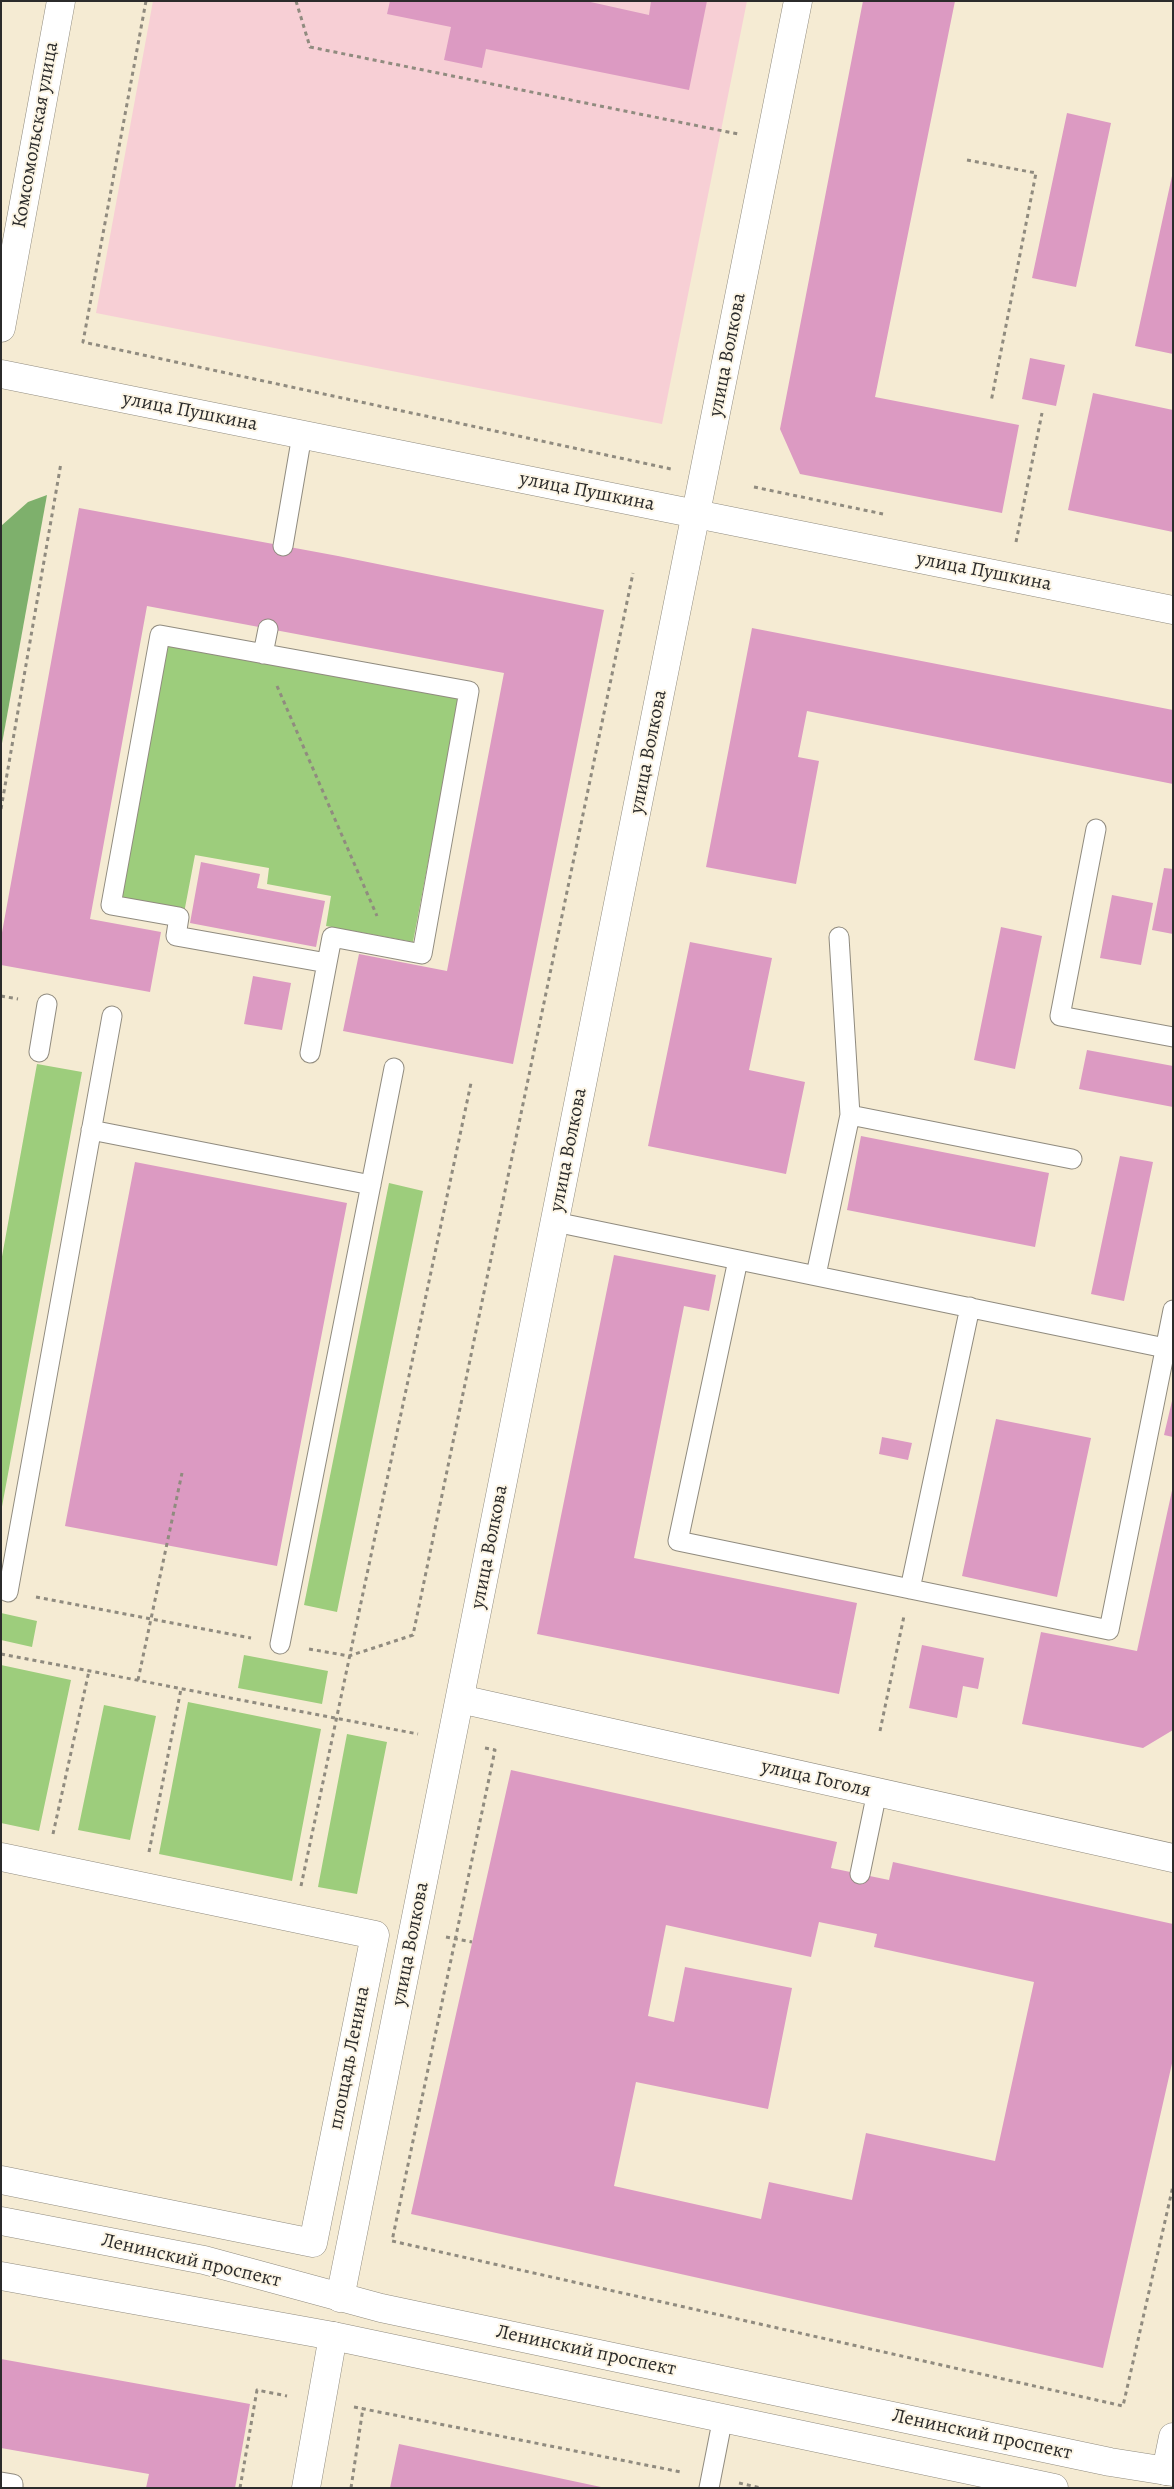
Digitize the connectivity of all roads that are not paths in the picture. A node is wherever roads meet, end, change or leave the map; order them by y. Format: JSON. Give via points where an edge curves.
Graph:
{"nodes":[{"id":1,"x":61,"y":1,"type":"edge"},
{"id":2,"x":798,"y":1,"type":"edge"},
{"id":3,"x":1,"y":328,"type":"edge"},
{"id":4,"x":1,"y":374,"type":"edge"},
{"id":5,"x":302,"y":435,"type":"junction"},
{"id":6,"x":696,"y":514,"type":"junction"},
{"id":7,"x":283,"y":546,"type":"dead end"},
{"id":8,"x":1173,"y":610,"type":"edge"},
{"id":9,"x":268,"y":629,"type":"dead end"},
{"id":10,"x":263,"y":654,"type":"junction"},
{"id":11,"x":1096,"y":829,"type":"dead end"},
{"id":12,"x":839,"y":937,"type":"dead end"},
{"id":13,"x":327,"y":963,"type":"junction"},
{"id":14,"x":47,"y":1004,"type":"dead end"},
{"id":15,"x":112,"y":1016,"type":"dead end"},
{"id":16,"x":1173,"y":1037,"type":"edge"},
{"id":17,"x":39,"y":1052,"type":"dead end"},
{"id":18,"x":310,"y":1053,"type":"dead end"},
{"id":19,"x":394,"y":1068,"type":"dead end"},
{"id":20,"x":850,"y":1115,"type":"junction"},
{"id":21,"x":91,"y":1130,"type":"junction"},
{"id":22,"x":1072,"y":1159,"type":"dead end"},
{"id":23,"x":371,"y":1185,"type":"junction"},
{"id":24,"x":555,"y":1222,"type":"junction"},
{"id":25,"x":738,"y":1260,"type":"junction"},
{"id":26,"x":816,"y":1275,"type":"junction"},
{"id":27,"x":970,"y":1307,"type":"junction"},
{"id":28,"x":1173,"y":1310,"type":"edge"},
{"id":29,"x":1165,"y":1348,"type":"junction"},
{"id":30,"x":6,"y":1570,"type":"edge"},
{"id":31,"x":910,"y":1589,"type":"junction"},
{"id":32,"x":8,"y":1592,"type":"road end"},
{"id":33,"x":280,"y":1644,"type":"road end"},
{"id":34,"x":460,"y":1699,"type":"junction"},
{"id":35,"x":877,"y":1792,"type":"junction"},
{"id":36,"x":1,"y":1857,"type":"edge"},
{"id":37,"x":1173,"y":1858,"type":"edge"},
{"id":38,"x":860,"y":1874,"type":"dead end"},
{"id":39,"x":1,"y":2180,"type":"edge"},
{"id":40,"x":1,"y":2222,"type":"edge"},
{"id":41,"x":1,"y":2276,"type":"edge"},
{"id":42,"x":340,"y":2298,"type":"junction"},
{"id":43,"x":333,"y":2336,"type":"junction"},
{"id":44,"x":723,"y":2418,"type":"junction"},
{"id":45,"x":1173,"y":2437,"type":"edge"},
{"id":46,"x":1167,"y":2477,"type":"edge"},
{"id":47,"x":1,"y":2482,"type":"edge"},
{"id":48,"x":710,"y":2483,"type":"edge"},
{"id":49,"x":12,"y":2488,"type":"edge"},
{"id":50,"x":306,"y":2488,"type":"edge"},
{"id":51,"x":1054,"y":2488,"type":"edge"}],
"edges":[{"from":1,"to":3,"type":"street","name":"Комсомольская улица"},
{"from":2,"to":6,"type":"street","name":"улица Волкова"},
{"from":4,"to":5,"type":"street","name":"улица Пушкина"},
{"from":5,"to":6,"type":"street","name":"улица Пушкина"},
{"from":5,"to":7,"type":"lane"},
{"from":6,"to":8,"type":"street","name":"улица Пушкина"},
{"from":6,"to":24,"type":"street","name":"улица Волкова"},
{"from":9,"to":10,"type":"lane"},
{"from":10,"to":13,"type":"lane","via":[[469,691],[422,954],[332,938]]},
{"from":10,"to":13,"type":"lane","via":[[160,635],[111,905],[179,917],[176,936]]},
{"from":11,"to":16,"type":"lane","via":[[1060,1016]]},
{"from":12,"to":20,"type":"lane"},
{"from":13,"to":18,"type":"lane"},
{"from":14,"to":17,"type":"lane"},
{"from":15,"to":21,"type":"lane"},
{"from":19,"to":23,"type":"lane"},
{"from":20,"to":22,"type":"lane"},
{"from":20,"to":26,"type":"lane"},
{"from":21,"to":23,"type":"lane"},
{"from":21,"to":30,"type":"lane"},
{"from":23,"to":33,"type":"lane"},
{"from":24,"to":25,"type":"lane"},
{"from":24,"to":34,"type":"street","name":"улица Волкова"},
{"from":25,"to":26,"type":"lane"},
{"from":25,"to":31,"type":"lane","via":[[678,1541]]},
{"from":26,"to":27,"type":"lane"},
{"from":27,"to":29,"type":"lane"},
{"from":27,"to":31,"type":"lane"},
{"from":28,"to":29,"type":"lane"},
{"from":29,"to":31,"type":"lane","via":[[1109,1630]]},
{"from":30,"to":32,"type":"lane"},
{"from":34,"to":35,"type":"street","name":"улица Гоголя"},
{"from":34,"to":42,"type":"street","name":"улица Волкова"},
{"from":35,"to":37,"type":"street","name":"улица Гоголя"},
{"from":35,"to":38,"type":"lane"},
{"from":36,"to":39,"type":"street","name":"площадь Ленина","via":[[375,1935],[313,2243]]},
{"from":40,"to":42,"type":"street","name":"Ленинский проспект","via":[[204,2260]]},
{"from":41,"to":43,"type":"street","name":"Ленинский проспект"},
{"from":42,"to":46,"type":"street","name":"Ленинский проспект"},
{"from":43,"to":44,"type":"street","name":"Ленинский проспект"},
{"from":43,"to":50,"type":"street"},
{"from":44,"to":48,"type":"lane"},
{"from":44,"to":51,"type":"street","name":"Ленинский проспект"},
{"from":45,"to":46,"type":"street"},
{"from":47,"to":49,"type":"lane","via":[[13,2484]]}]}
